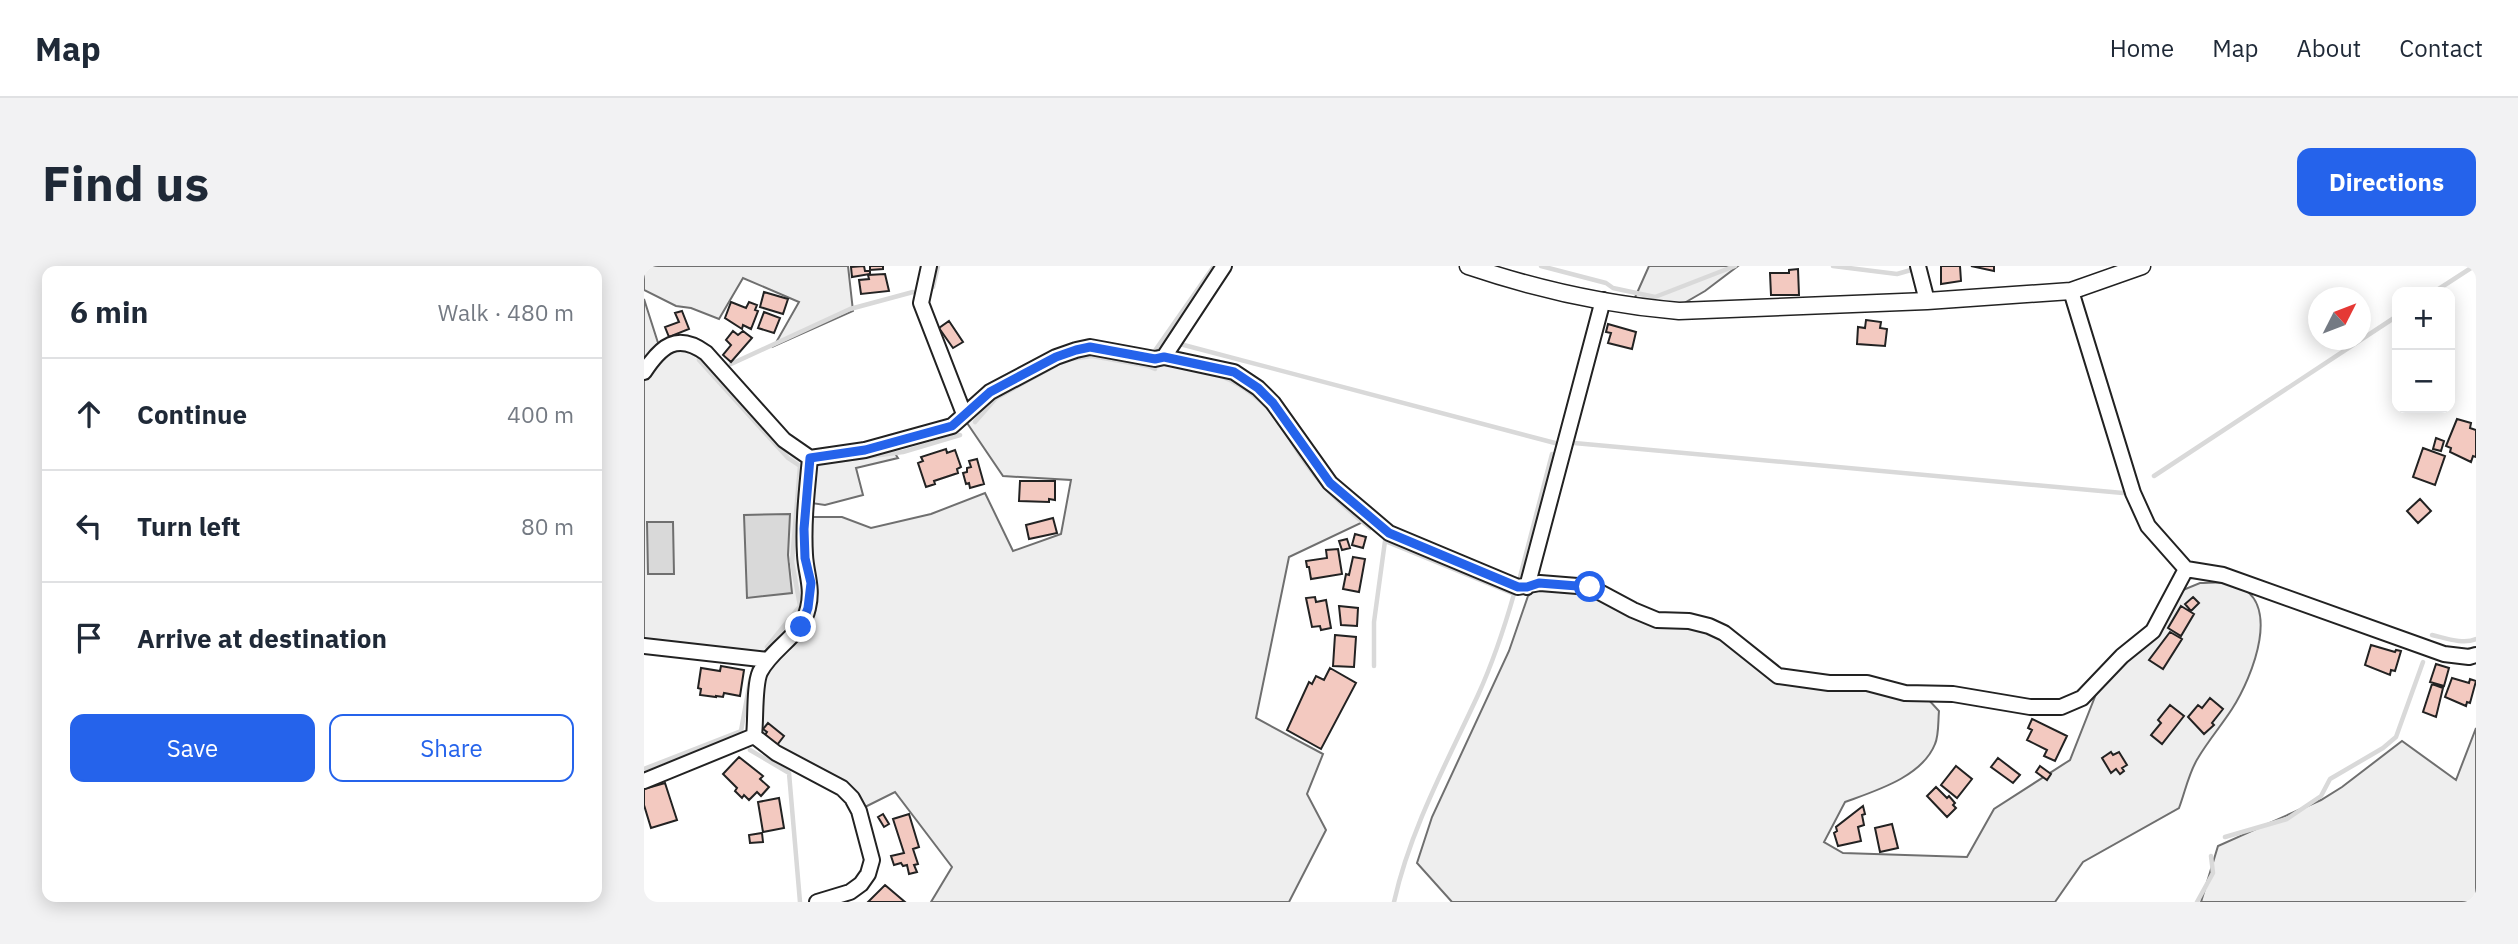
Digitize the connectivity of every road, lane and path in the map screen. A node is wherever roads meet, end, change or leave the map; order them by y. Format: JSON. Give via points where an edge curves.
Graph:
{"nodes":[{"id":1,"x":929,"y":266,"type":"edge"},
{"id":2,"x":1224,"y":266,"type":"edge"},
{"id":3,"x":1468,"y":266,"type":"edge"},
{"id":4,"x":1918,"y":266,"type":"edge"},
{"id":5,"x":2141,"y":266,"type":"edge"},
{"id":6,"x":2071,"y":291,"type":"junction"},
{"id":7,"x":1603,"y":300,"type":"junction"},
{"id":8,"x":1927,"y":301,"type":"junction"},
{"id":9,"x":1155,"y":358,"type":"junction"},
{"id":10,"x":644,"y":372,"type":"edge"},
{"id":11,"x":964,"y":414,"type":"junction"},
{"id":12,"x":810,"y":458,"type":"junction"},
{"id":13,"x":2186,"y":569,"type":"junction"},
{"id":14,"x":1527,"y":587,"type":"junction"},
{"id":15,"x":644,"y":646,"type":"edge"},
{"id":16,"x":2476,"y":655,"type":"edge"},
{"id":17,"x":768,"y":660,"type":"junction"},
{"id":18,"x":754,"y":736,"type":"junction"},
{"id":19,"x":644,"y":781,"type":"edge"},
{"id":20,"x":817,"y":902,"type":"edge"}],
"edges":[{"from":1,"to":11,"type":"street","via":[[921,303]]},
{"from":2,"to":9,"type":"street"},
{"from":3,"to":7,"type":"street","via":[[1509,280]]},
{"from":4,"to":8,"type":"street"},
{"from":5,"to":6,"type":"street"},
{"from":6,"to":8,"type":"street"},
{"from":6,"to":13,"type":"street","via":[[2133,493],[2148,526]]},
{"from":7,"to":8,"type":"street","via":[[1679,311]]},
{"from":7,"to":14,"type":"street"},
{"from":9,"to":11,"type":"street","via":[[1090,347],[1076,350],[990,392]]},
{"from":9,"to":14,"type":"street","via":[[1234,372],[1273,403],[1330,483],[1389,533]]},
{"from":10,"to":12,"type":"street","via":[[665,347],[676,342],[696,346],[784,440]]},
{"from":11,"to":12,"type":"street","via":[[952,426],[933,432],[865,450]]},
{"from":12,"to":17,"type":"street","via":[[804,529],[811,583],[808,608],[801,627]]},
{"from":13,"to":14,"type":"street","via":[[2152,631],[2082,698],[2061,707],[1778,676],[1709,626],[1657,620],[1590,587],[1539,583]]},
{"from":13,"to":16,"type":"street","via":[[2223,575],[2444,654]]},
{"from":15,"to":17,"type":"street"},
{"from":17,"to":18,"type":"street","via":[[759,674]]},
{"from":18,"to":19,"type":"street"},
{"from":18,"to":20,"type":"street","via":[[842,788],[859,811],[872,860],[868,874],[850,892]]}]}
